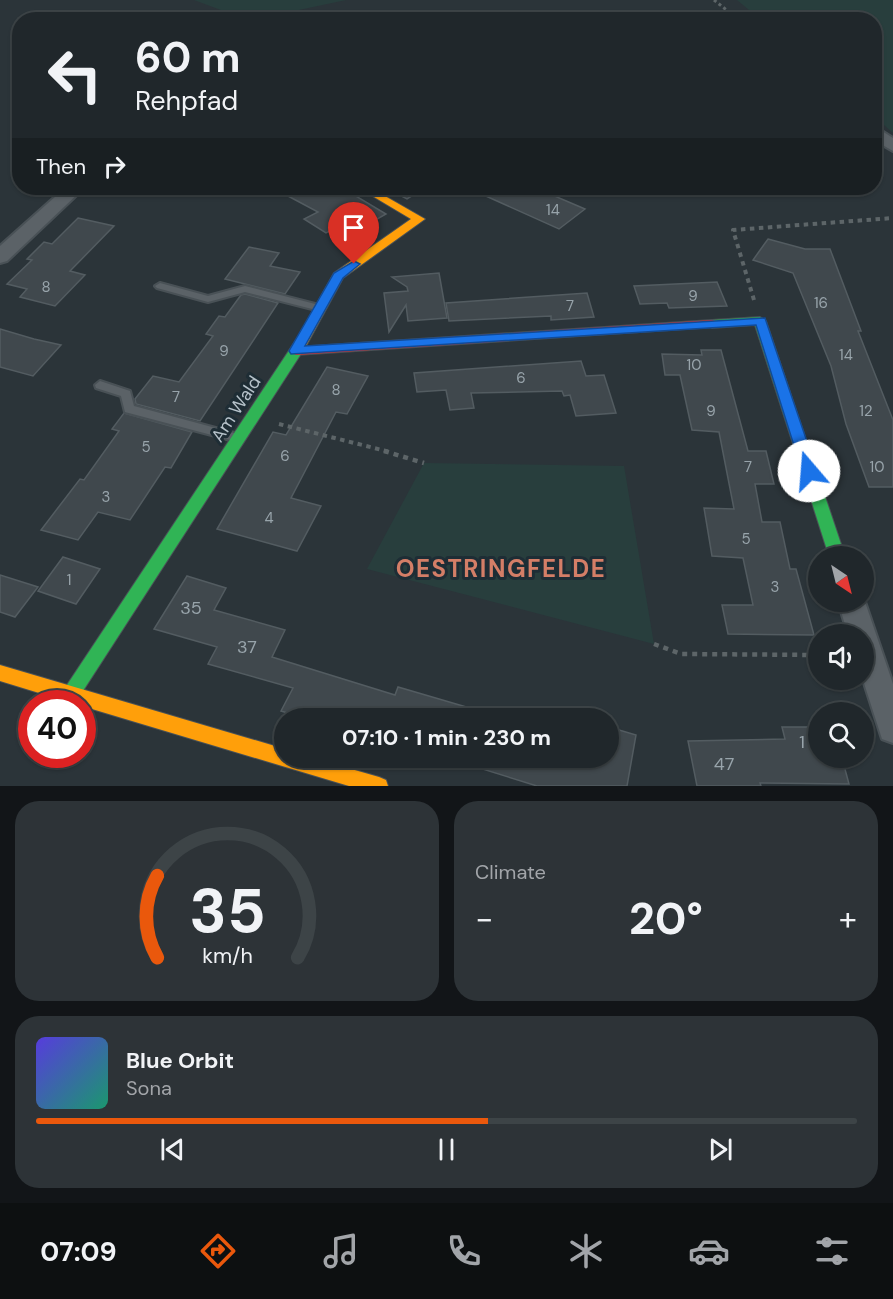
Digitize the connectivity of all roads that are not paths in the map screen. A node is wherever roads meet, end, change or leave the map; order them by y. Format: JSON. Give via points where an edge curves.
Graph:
{"nodes":[{"id":1,"x":67,"y":195,"type":"edge"},
{"id":2,"x":376,"y":195,"type":"edge"},
{"id":3,"x":0,"y":257,"type":"edge"},
{"id":4,"x":160,"y":286,"type":"dead end"},
{"id":5,"x":320,"y":308,"type":"junction"},
{"id":6,"x":296,"y":351,"type":"junction"},
{"id":7,"x":100,"y":385,"type":"dead end"},
{"id":8,"x":238,"y":438,"type":"junction"},
{"id":9,"x":834,"y":546,"type":"edge"},
{"id":10,"x":874,"y":670,"type":"edge"},
{"id":11,"x":0,"y":673,"type":"edge"},
{"id":12,"x":57,"y":690,"type":"edge"},
{"id":13,"x":74,"y":690,"type":"edge"},
{"id":14,"x":96,"y":701,"type":"edge"},
{"id":15,"x":893,"y":729,"type":"edge"},
{"id":16,"x":379,"y":786,"type":"edge"}],
"edges":[{"from":1,"to":3,"type":"street"},
{"from":2,"to":5,"type":"street","name":"Am Wald","via":[[419,219],[338,276]]},
{"from":4,"to":5,"type":"lane","via":[[208,298],[245,289]]},
{"from":5,"to":6,"type":"street","name":"Am Wald"},
{"from":6,"to":8,"type":"street","name":"Am Wald"},
{"from":6,"to":9,"type":"street","via":[[760,321]]},
{"from":7,"to":8,"type":"lane","via":[[126,394],[129,409]]},
{"from":8,"to":13,"type":"street","name":"Am Wald"},
{"from":10,"to":15,"type":"street"},
{"from":11,"to":12,"type":"street"},
{"from":14,"to":16,"type":"street"}]}
